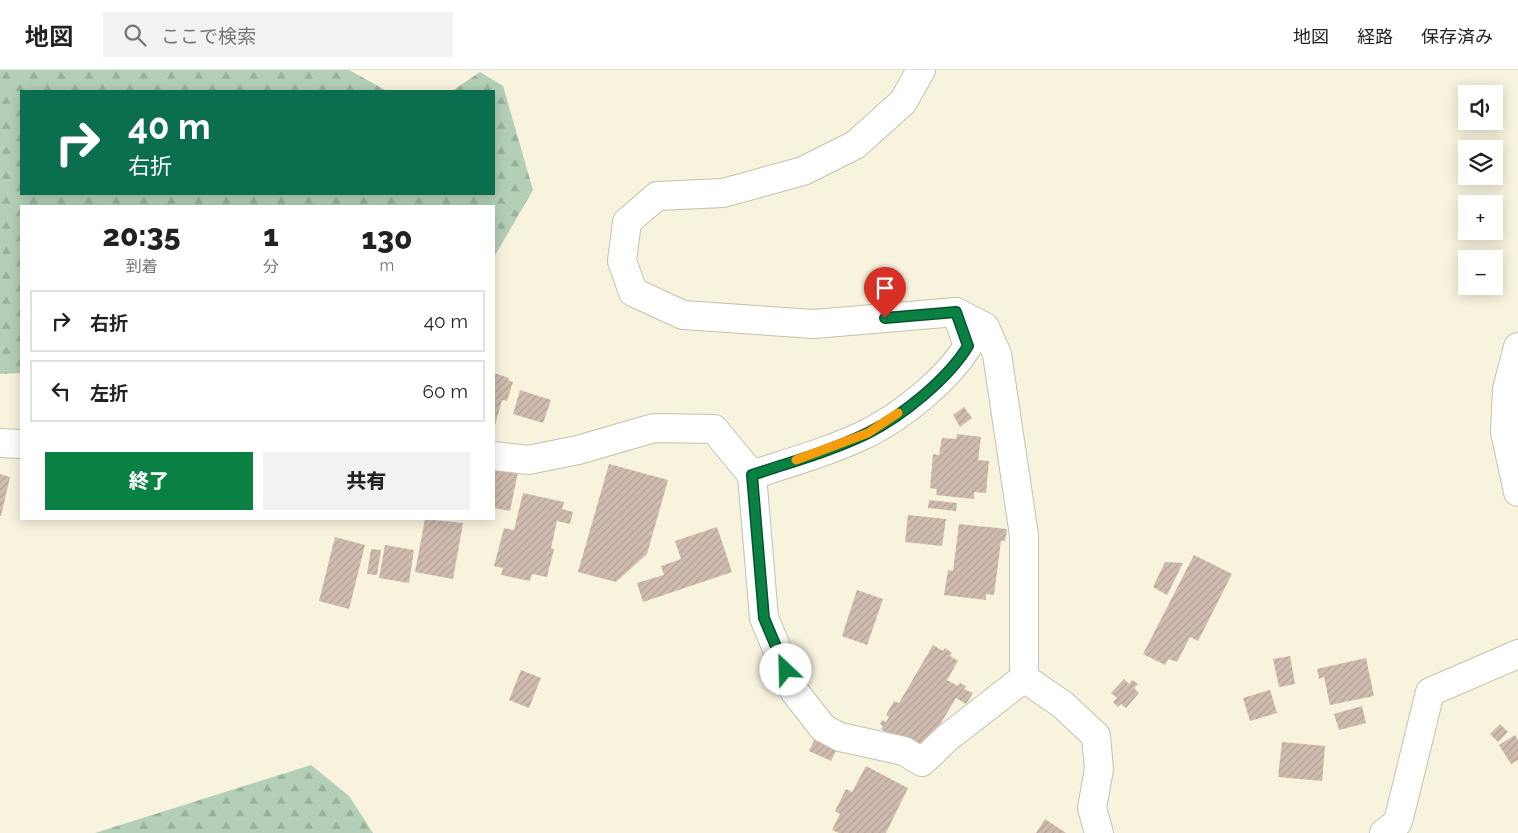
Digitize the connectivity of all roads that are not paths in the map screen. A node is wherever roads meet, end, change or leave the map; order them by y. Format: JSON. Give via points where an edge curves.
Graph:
{"nodes":[{"id":1,"x":921,"y":70,"type":"edge"},
{"id":2,"x":956,"y":312,"type":"junction"},
{"id":3,"x":1518,"y":347,"type":"edge"},
{"id":4,"x":0,"y":443,"type":"edge"},
{"id":5,"x":20,"y":444,"type":"edge"},
{"id":6,"x":495,"y":456,"type":"edge"},
{"id":7,"x":752,"y":475,"type":"junction"},
{"id":8,"x":1518,"y":492,"type":"edge"},
{"id":9,"x":1518,"y":654,"type":"edge"},
{"id":10,"x":1024,"y":678,"type":"junction"},
{"id":11,"x":1099,"y":833,"type":"edge"},
{"id":12,"x":1384,"y":833,"type":"edge"}],
"edges":[{"from":1,"to":2,"type":"street","via":[[904,102],[856,145],[803,170],[723,193],[656,196],[627,222],[622,261],[633,292],[683,315],[814,324]]},
{"from":2,"to":7,"type":"street","via":[[968,346],[956,365],[913,403],[868,433]]},
{"from":2,"to":10,"type":"street","via":[[985,327],[997,354],[1024,535]]},
{"from":3,"to":8,"type":"street","via":[[1507,389],[1505,432]]},
{"from":4,"to":5,"type":"street"},
{"from":6,"to":7,"type":"street","via":[[528,460],[578,450],[654,428],[714,429]]},
{"from":7,"to":10,"type":"street","via":[[764,618],[795,692],[823,728],[840,737],[904,751],[922,762],[947,738]]},
{"from":9,"to":12,"type":"street","via":[[1430,692],[1398,822]]},
{"from":10,"to":11,"type":"street","via":[[1063,704],[1096,736],[1099,769],[1092,808]]}]}
